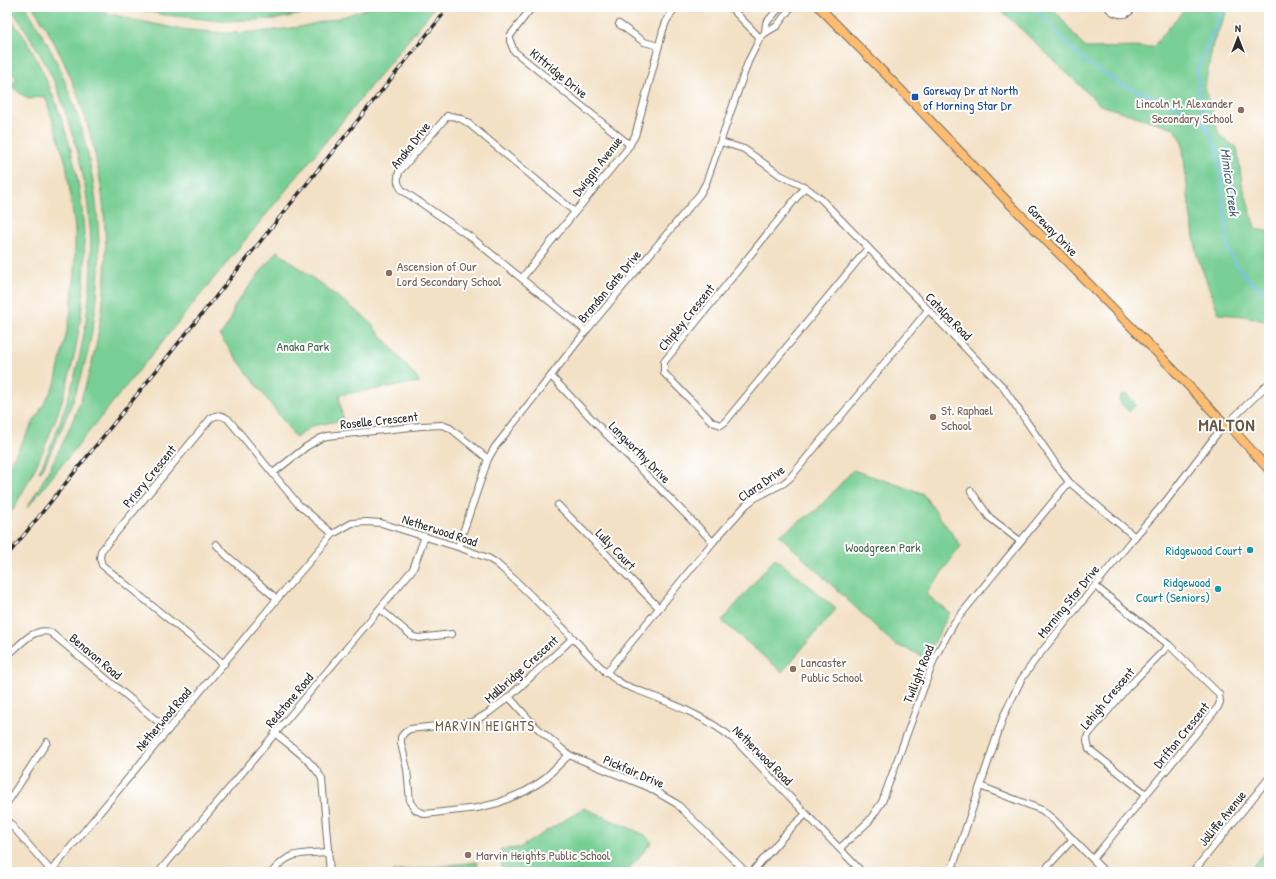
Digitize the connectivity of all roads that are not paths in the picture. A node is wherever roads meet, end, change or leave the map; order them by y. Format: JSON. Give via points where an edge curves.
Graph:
{"nodes":[{"id":1,"x":532,"y":7,"type":"edge"},
{"id":2,"x":675,"y":7,"type":"edge"},
{"id":3,"x":730,"y":7,"type":"edge"},
{"id":4,"x":780,"y":7,"type":"edge"},
{"id":5,"x":791,"y":7,"type":"edge"},
{"id":6,"x":819,"y":7,"type":"edge"},
{"id":7,"x":1108,"y":7,"type":"edge"},
{"id":8,"x":1134,"y":7,"type":"edge"},
{"id":9,"x":619,"y":24,"type":"dead end"},
{"id":10,"x":763,"y":36,"type":"junction"},
{"id":11,"x":659,"y":46,"type":"junction"},
{"id":12,"x":721,"y":142,"type":"junction"},
{"id":13,"x":630,"y":144,"type":"junction"},
{"id":14,"x":805,"y":187,"type":"junction"},
{"id":15,"x":575,"y":212,"type":"junction"},
{"id":16,"x":868,"y":248,"type":"junction"},
{"id":17,"x":522,"y":278,"type":"junction"},
{"id":18,"x":928,"y":310,"type":"junction"},
{"id":19,"x":586,"y":331,"type":"junction"},
{"id":20,"x":551,"y":376,"type":"junction"},
{"id":21,"x":1269,"y":383,"type":"edge"},
{"id":22,"x":1226,"y":425,"type":"junction"},
{"id":23,"x":488,"y":459,"type":"junction"},
{"id":24,"x":1269,"y":470,"type":"edge"},
{"id":25,"x":273,"y":473,"type":"junction"},
{"id":26,"x":1069,"y":482,"type":"junction"},
{"id":27,"x":971,"y":491,"type":"dead end"},
{"id":28,"x":558,"y":505,"type":"dead end"},
{"id":29,"x":333,"y":534,"type":"junction"},
{"id":30,"x":425,"y":536,"type":"junction"},
{"id":31,"x":1135,"y":537,"type":"junction"},
{"id":32,"x":1020,"y":541,"type":"junction"},
{"id":33,"x":713,"y":542,"type":"junction"},
{"id":34,"x":216,"y":544,"type":"dead end"},
{"id":35,"x":458,"y":547,"type":"junction"},
{"id":36,"x":1095,"y":586,"type":"junction"},
{"id":37,"x":277,"y":599,"type":"junction"},
{"id":38,"x":658,"y":608,"type":"junction"},
{"id":39,"x":380,"y":609,"type":"junction"},
{"id":40,"x":452,"y":634,"type":"dead end"},
{"id":41,"x":573,"y":638,"type":"junction"},
{"id":42,"x":1169,"y":645,"type":"junction"},
{"id":43,"x":7,"y":656,"type":"edge"},
{"id":44,"x":224,"y":664,"type":"junction"},
{"id":45,"x":606,"y":673,"type":"junction"},
{"id":46,"x":509,"y":697,"type":"junction"},
{"id":47,"x":168,"y":730,"type":"junction"},
{"id":48,"x":275,"y":733,"type":"junction"},
{"id":49,"x":47,"y":742,"type":"dead end"},
{"id":50,"x":569,"y":755,"type":"junction"},
{"id":51,"x":1269,"y":778,"type":"edge"},
{"id":52,"x":980,"y":786,"type":"junction"},
{"id":53,"x":1146,"y":794,"type":"junction"},
{"id":54,"x":7,"y":803,"type":"edge"},
{"id":55,"x":806,"y":814,"type":"junction"},
{"id":56,"x":7,"y":820,"type":"edge"},
{"id":57,"x":1073,"y":839,"type":"junction"},
{"id":58,"x":840,"y":848,"type":"junction"},
{"id":59,"x":329,"y":852,"type":"junction"},
{"id":60,"x":1093,"y":859,"type":"junction"},
{"id":61,"x":52,"y":872,"type":"edge"},
{"id":62,"x":159,"y":872,"type":"edge"},
{"id":63,"x":272,"y":872,"type":"edge"},
{"id":64,"x":330,"y":872,"type":"edge"},
{"id":65,"x":746,"y":872,"type":"edge"},
{"id":66,"x":752,"y":872,"type":"edge"},
{"id":67,"x":862,"y":872,"type":"edge"},
{"id":68,"x":951,"y":872,"type":"edge"},
{"id":69,"x":1046,"y":872,"type":"edge"},
{"id":70,"x":1105,"y":872,"type":"edge"},
{"id":71,"x":1193,"y":872,"type":"edge"}],
"edges":[{"from":1,"to":13,"type":"street","name":"Kittridge Drive","via":[[510,36],[514,51]]},
{"from":2,"to":11,"type":"street","name":"Dwiggin Avenue","via":[[666,22]]},
{"from":3,"to":10,"type":"street"},
{"from":4,"to":10,"type":"street","name":"Brandon Gate Drive","via":[[766,23]]},
{"from":5,"to":10,"type":"street","name":"Brandon Gate Drive","via":[[777,26]]},
{"from":6,"to":22,"type":"main road","name":"Goreway Drive"},
{"from":7,"to":8,"type":"street","via":[[1110,11],[1124,14]]},
{"from":9,"to":11,"type":"street","via":[[644,42]]},
{"from":10,"to":12,"type":"street","name":"Brandon Gate Drive","via":[[744,71]]},
{"from":11,"to":13,"type":"street","name":"Dwiggin Avenue","via":[[635,136]]},
{"from":12,"to":14,"type":"street","name":"Catalpa Road","via":[[744,149],[780,175]]},
{"from":12,"to":19,"type":"street","name":"Brandon Gate Drive","via":[[700,194]]},
{"from":13,"to":15,"type":"street","name":"Dwiggin Avenue"},
{"from":14,"to":16,"type":"street","name":"Catalpa Road","via":[[821,199]]},
{"from":14,"to":16,"type":"street","name":"Chipley Crescent","via":[[664,362],[664,373],[712,422],[721,425],[725,422]]},
{"from":15,"to":17,"type":"street","name":"Dwiggin Avenue"},
{"from":15,"to":17,"type":"street","name":"Anaka Drive","via":[[462,118],[454,116],[448,116],[444,120],[399,172],[398,184],[402,190],[472,238]]},
{"from":16,"to":18,"type":"street","name":"Catalpa Road"},
{"from":17,"to":19,"type":"street","name":"Anaka Drive"},
{"from":18,"to":26,"type":"street","name":"Catalpa Road","via":[[1003,387]]},
{"from":18,"to":33,"type":"street","name":"Clara Drive","via":[[790,478],[745,506]]},
{"from":19,"to":20,"type":"street","name":"Brandon Gate Drive"},
{"from":20,"to":23,"type":"street","name":"Brandon Gate Drive"},
{"from":20,"to":33,"type":"street","name":"Langworthy Drive"},
{"from":21,"to":22,"type":"street","name":"Morning Star Drive"},
{"from":22,"to":24,"type":"main road","name":"Goreway Drive"},
{"from":22,"to":31,"type":"street","name":"Morning Star Drive"},
{"from":23,"to":25,"type":"street","name":"Roselle Crescent","via":[[450,428],[442,425],[421,426],[321,438]]},
{"from":23,"to":35,"type":"street","name":"Brandon Gate Drive"},
{"from":25,"to":29,"type":"street","name":"Priory Crescent","via":[[298,504]]},
{"from":25,"to":44,"type":"street","name":"Priory Crescent","via":[[228,419],[223,415],[216,415],[101,551],[102,565]]},
{"from":26,"to":31,"type":"street","name":"Catalpa Road"},
{"from":26,"to":32,"type":"street","name":"Twilight Road"},
{"from":27,"to":32,"type":"street","via":[[989,517]]},
{"from":28,"to":38,"type":"street","name":"Lully Court"},
{"from":29,"to":30,"type":"street","name":"Netherwood Road","via":[[352,523],[366,522],[381,523]]},
{"from":29,"to":37,"type":"street","name":"Netherwood Road"},
{"from":30,"to":35,"type":"street","name":"Netherwood Road"},
{"from":30,"to":39,"type":"street","name":"Redstone Road","via":[[412,569]]},
{"from":31,"to":36,"type":"street","name":"Morning Star Drive"},
{"from":32,"to":58,"type":"street","name":"Twilight Road","via":[[954,623],[935,657],[882,802],[869,821]]},
{"from":33,"to":38,"type":"street","name":"Clara Drive"},
{"from":34,"to":37,"type":"street"},
{"from":35,"to":41,"type":"street","name":"Netherwood Road","via":[[496,563]]},
{"from":36,"to":42,"type":"street","name":"Drifton Crescent"},
{"from":36,"to":52,"type":"street","name":"Morning Star Drive","via":[[1021,680],[1004,715]]},
{"from":37,"to":44,"type":"street","name":"Netherwood Road"},
{"from":38,"to":45,"type":"street","name":"Clara Drive"},
{"from":39,"to":40,"type":"street","via":[[412,636],[418,638]]},
{"from":39,"to":48,"type":"street","name":"Redstone Road"},
{"from":41,"to":45,"type":"street","name":"Netherwood Road"},
{"from":41,"to":46,"type":"street","name":"Mallbridge Crescent"},
{"from":42,"to":53,"type":"street","name":"Drifton Crescent","via":[[1219,694],[1220,702],[1218,708]]},
{"from":42,"to":53,"type":"street","name":"Lehigh Crescent","via":[[1126,689],[1088,735],[1087,740],[1089,749]]},
{"from":43,"to":47,"type":"street","name":"Benavon Road","via":[[36,632],[50,632]]},
{"from":44,"to":47,"type":"street","name":"Netherwood Road"},
{"from":45,"to":55,"type":"street","name":"Netherwood Road","via":[[624,685],[715,724],[736,740]]},
{"from":46,"to":50,"type":"street","name":"Pickfair Drive","via":[[535,726]]},
{"from":46,"to":50,"type":"street","name":"Mallbridge Crescent","via":[[473,722],[415,728],[404,732],[401,743],[413,808],[424,814],[498,803],[542,781]]},
{"from":47,"to":61,"type":"street","name":"Netherwood Road"},
{"from":48,"to":59,"type":"street","via":[[310,763],[322,779]]},
{"from":48,"to":62,"type":"street","name":"Redstone Road"},
{"from":49,"to":54,"type":"street"},
{"from":50,"to":65,"type":"street","name":"Pickfair Drive","via":[[648,787],[677,804]]},
{"from":51,"to":71,"type":"street","name":"Jolliffe Avenue"},
{"from":52,"to":57,"type":"street","via":[[1042,810]]},
{"from":52,"to":68,"type":"street","name":"Morning Star Drive"},
{"from":53,"to":60,"type":"street","name":"Drifton Crescent"},
{"from":55,"to":58,"type":"street","name":"Netherwood Road"},
{"from":55,"to":66,"type":"street","via":[[788,830]]},
{"from":56,"to":61,"type":"street"},
{"from":57,"to":60,"type":"street"},
{"from":57,"to":69,"type":"street","via":[[1048,866]]},
{"from":58,"to":67,"type":"street","name":"Netherwood Road"},
{"from":59,"to":63,"type":"street","via":[[294,854],[281,861]]},
{"from":59,"to":64,"type":"street"},
{"from":60,"to":70,"type":"street"}]}
